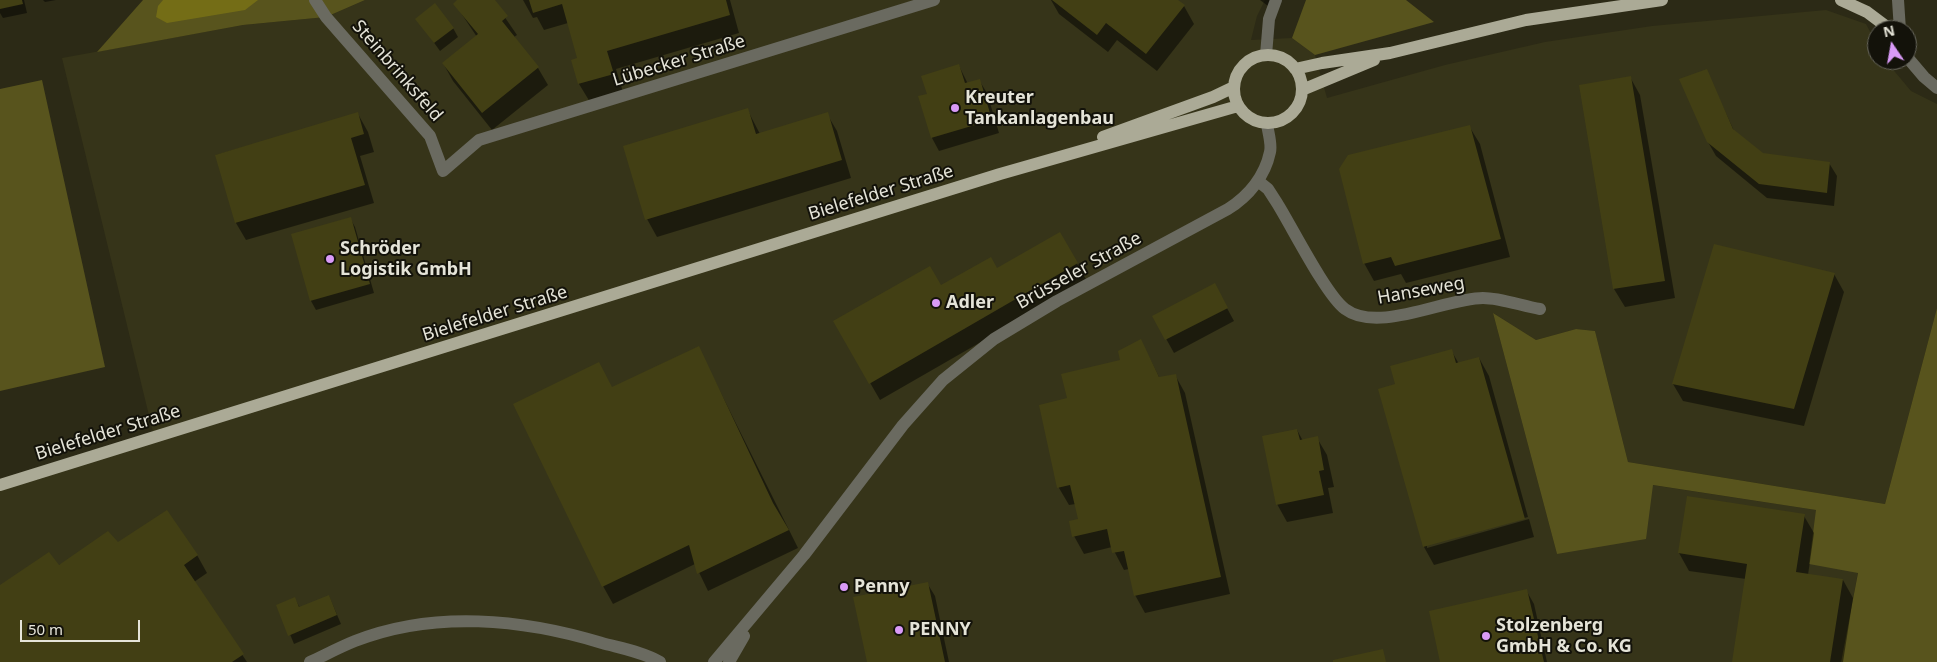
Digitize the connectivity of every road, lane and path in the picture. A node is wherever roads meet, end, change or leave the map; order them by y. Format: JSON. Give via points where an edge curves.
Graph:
{"nodes":[{"id":1,"x":315,"y":0,"type":"edge"},
{"id":2,"x":934,"y":0,"type":"edge"},
{"id":3,"x":1276,"y":0,"type":"edge"},
{"id":4,"x":1662,"y":0,"type":"edge"},
{"id":5,"x":1841,"y":0,"type":"edge"},
{"id":6,"x":1898,"y":0,"type":"edge"},
{"id":7,"x":1878,"y":20,"type":"edge"},
{"id":8,"x":1899,"y":20,"type":"edge"},
{"id":9,"x":1390,"y":53,"type":"junction"},
{"id":10,"x":1266,"y":55,"type":"junction"},
{"id":11,"x":1296,"y":69,"type":"junction"},
{"id":12,"x":1917,"y":69,"type":"edge"},
{"id":13,"x":1234,"y":87,"type":"junction"},
{"id":14,"x":1937,"y":88,"type":"edge"},
{"id":15,"x":1302,"y":90,"type":"junction"},
{"id":16,"x":1238,"y":106,"type":"junction"},
{"id":17,"x":1267,"y":124,"type":"junction"},
{"id":18,"x":443,"y":171,"type":"joint"},
{"id":19,"x":1000,"y":174,"type":"junction"},
{"id":20,"x":1258,"y":181,"type":"junction"},
{"id":21,"x":1540,"y":309,"type":"dead end"},
{"id":22,"x":0,"y":485,"type":"edge"},
{"id":23,"x":757,"y":613,"type":"junction"},
{"id":24,"x":310,"y":662,"type":"edge"},
{"id":25,"x":660,"y":662,"type":"edge"},
{"id":26,"x":714,"y":662,"type":"edge"},
{"id":27,"x":730,"y":662,"type":"edge"}],
"edges":[{"from":1,"to":18,"type":"street","name":"Steinbrinksfeld","via":[[430,136]]},
{"from":2,"to":18,"type":"street","name":"Lübecker Straße","via":[[479,140]]},
{"from":3,"to":10,"type":"street","via":[[1269,19]]},
{"from":4,"to":9,"type":"main road","via":[[1526,20]]},
{"from":5,"to":7,"type":"main road"},
{"from":6,"to":8,"type":"street"},
{"from":9,"to":11,"type":"main road"},
{"from":9,"to":15,"type":"main road"},
{"from":10,"to":11,"type":"main road","via":[[1282,59]]},
{"from":10,"to":13,"type":"main road","via":[[1241,68]]},
{"from":11,"to":15,"type":"main road"},
{"from":12,"to":14,"type":"street"},
{"from":13,"to":16,"type":"main road"},
{"from":13,"to":19,"type":"main road","name":"Bielefelder Straße"},
{"from":15,"to":17,"type":"main road","via":[[1300,101],[1288,118]]},
{"from":16,"to":17,"type":"main road","via":[[1250,119]]},
{"from":16,"to":19,"type":"main road","name":"Bielefelder Straße"},
{"from":17,"to":20,"type":"street","name":"Brüsseler Straße","via":[[1271,150]]},
{"from":19,"to":22,"type":"main road","name":"Bielefelder Straße"},
{"from":20,"to":21,"type":"street","name":"Hanseweg","via":[[1278,203],[1332,295],[1345,310],[1360,317],[1378,318],[1483,298]]},
{"from":20,"to":23,"type":"street","name":"Brüsseler Straße","via":[[1231,207],[994,339],[943,380],[903,425]]},
{"from":23,"to":26,"type":"street","name":"Brüsseler Straße"},
{"from":23,"to":27,"type":"street","name":"Brüsseler Straße"},
{"from":24,"to":25,"type":"street","via":[[357,641],[406,627],[464,620],[520,624],[585,638]]}]}
